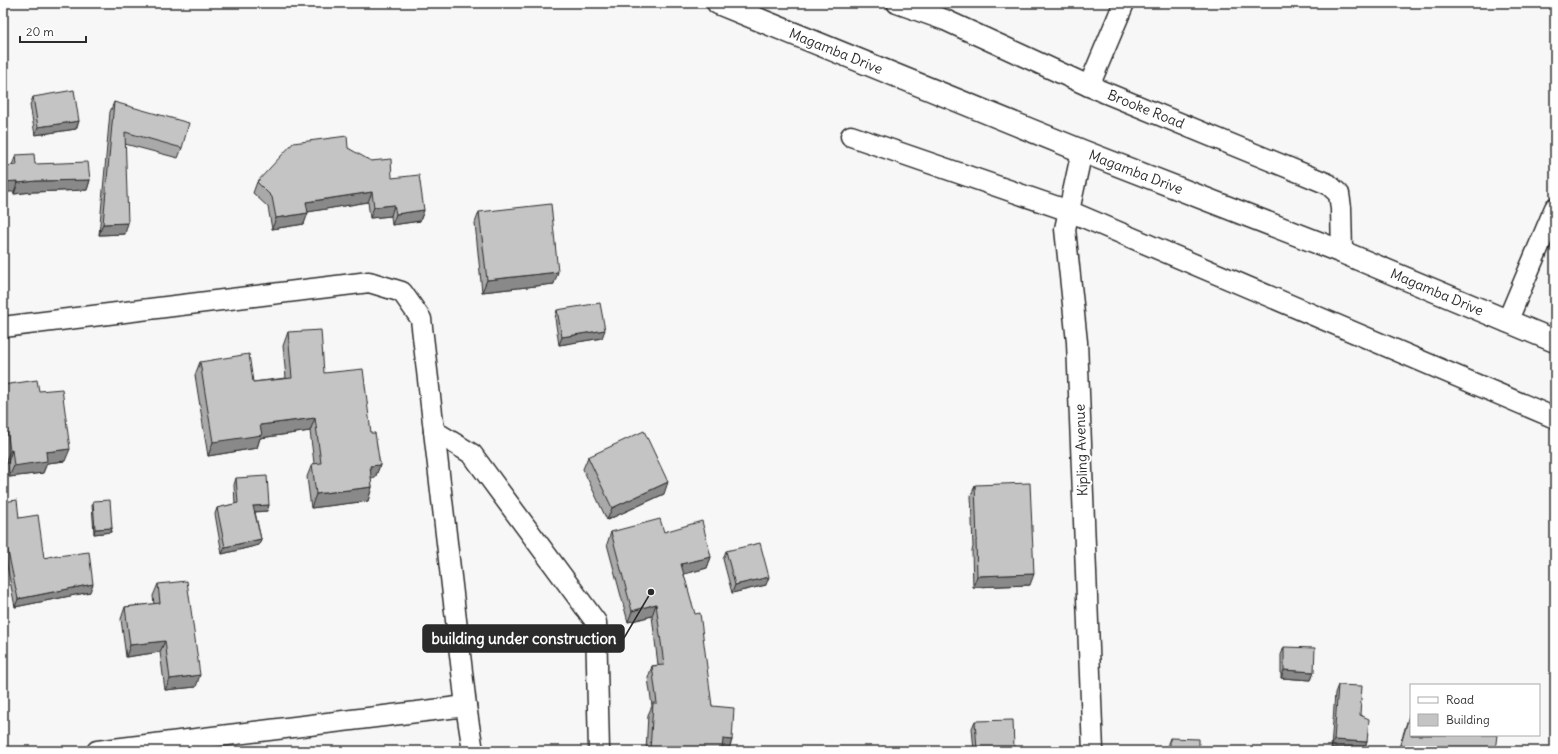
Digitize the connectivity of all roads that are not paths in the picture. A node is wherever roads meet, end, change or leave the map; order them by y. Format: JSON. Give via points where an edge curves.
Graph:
{"nodes":[{"id":1,"x":718,"y":3,"type":"edge"},
{"id":2,"x":897,"y":3,"type":"edge"},
{"id":3,"x":1124,"y":3,"type":"edge"},
{"id":4,"x":1089,"y":86,"type":"junction"},
{"id":5,"x":851,"y":136,"type":"dead end"},
{"id":6,"x":1082,"y":151,"type":"junction"},
{"id":7,"x":1555,"y":208,"type":"edge"},
{"id":8,"x":1069,"y":211,"type":"junction"},
{"id":9,"x":1342,"y":252,"type":"junction"},
{"id":10,"x":1507,"y":322,"type":"junction"},
{"id":11,"x":3,"y":327,"type":"edge"},
{"id":12,"x":1555,"y":341,"type":"edge"},
{"id":13,"x":1555,"y":418,"type":"edge"},
{"id":14,"x":434,"y":431,"type":"junction"},
{"id":15,"x":466,"y":706,"type":"junction"},
{"id":16,"x":97,"y":751,"type":"edge"},
{"id":17,"x":473,"y":751,"type":"edge"},
{"id":18,"x":599,"y":751,"type":"edge"},
{"id":19,"x":1093,"y":751,"type":"edge"}],
"edges":[{"from":1,"to":6,"type":"street","name":"Magamba Drive"},
{"from":2,"to":4,"type":"street","name":"Brooke Road","via":[[945,20]]},
{"from":3,"to":4,"type":"street"},
{"from":4,"to":9,"type":"street","name":"Brooke Road","via":[[1328,184],[1339,194]]},
{"from":5,"to":8,"type":"street"},
{"from":6,"to":8,"type":"street","name":"Kipling Avenue"},
{"from":6,"to":9,"type":"street","name":"Magamba Drive"},
{"from":7,"to":10,"type":"street"},
{"from":8,"to":13,"type":"street"},
{"from":8,"to":19,"type":"street","name":"Kipling Avenue","via":[[1065,229],[1077,342]]},
{"from":9,"to":10,"type":"street","name":"Magamba Drive"},
{"from":10,"to":12,"type":"street","name":"Magamba Drive"},
{"from":11,"to":14,"type":"street","via":[[369,282],[402,292],[421,319]]},
{"from":14,"to":15,"type":"street"},
{"from":14,"to":18,"type":"street","via":[[472,454],[596,622]]},
{"from":15,"to":16,"type":"street"},
{"from":15,"to":17,"type":"street"}]}
